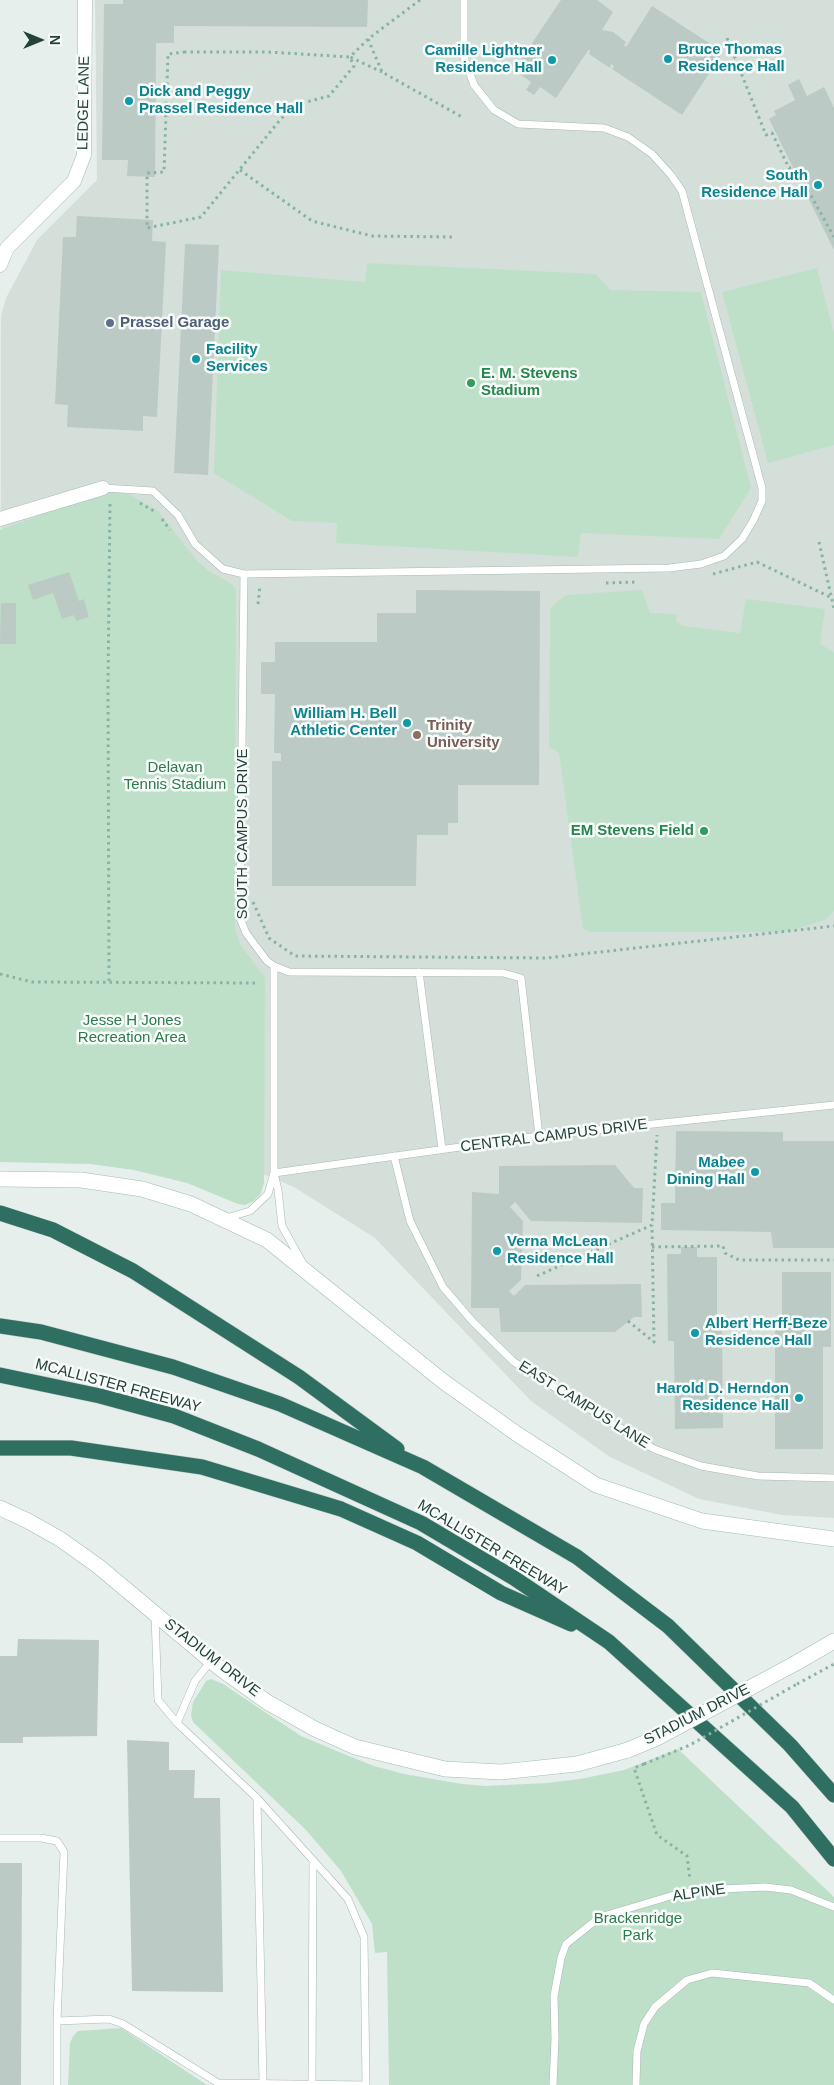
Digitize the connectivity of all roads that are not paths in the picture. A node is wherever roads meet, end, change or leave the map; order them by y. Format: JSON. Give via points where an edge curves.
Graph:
{"nodes":[{"id":1,"x":85,"y":0,"type":"edge"},
{"id":2,"x":460,"y":0,"type":"edge"},
{"id":3,"x":464,"y":0,"type":"edge"},
{"id":4,"x":464,"y":8,"type":"junction"},
{"id":5,"x":0,"y":265,"type":"edge"},
{"id":6,"x":106,"y":491,"type":"joint"},
{"id":7,"x":0,"y":519,"type":"edge"},
{"id":8,"x":244,"y":574,"type":"junction"},
{"id":9,"x":274,"y":966,"type":"junction"},
{"id":10,"x":419,"y":972,"type":"junction"},
{"id":11,"x":834,"y":1105,"type":"edge"},
{"id":12,"x":539,"y":1136,"type":"junction"},
{"id":13,"x":442,"y":1150,"type":"junction"},
{"id":14,"x":394,"y":1156,"type":"junction"},
{"id":15,"x":274,"y":1172,"type":"junction"},
{"id":16,"x":0,"y":1179,"type":"edge"},
{"id":17,"x":0,"y":1213,"type":"edge"},
{"id":18,"x":223,"y":1219,"type":"junction"},
{"id":19,"x":307,"y":1272,"type":"junction"},
{"id":20,"x":0,"y":1326,"type":"edge"},
{"id":21,"x":0,"y":1375,"type":"edge"},
{"id":22,"x":0,"y":1448,"type":"edge"},
{"id":23,"x":423,"y":1467,"type":"junction"},
{"id":24,"x":834,"y":1478,"type":"edge"},
{"id":25,"x":0,"y":1508,"type":"edge"},
{"id":26,"x":834,"y":1539,"type":"edge"},
{"id":27,"x":154,"y":1612,"type":"junction"},
{"id":28,"x":834,"y":1641,"type":"edge"},
{"id":29,"x":609,"y":1642,"type":"junction"},
{"id":30,"x":211,"y":1661,"type":"junction"},
{"id":31,"x":177,"y":1723,"type":"junction"},
{"id":32,"x":834,"y":1795,"type":"edge"},
{"id":33,"x":257,"y":1798,"type":"junction"},
{"id":34,"x":0,"y":1838,"type":"edge"},
{"id":35,"x":834,"y":1859,"type":"edge"},
{"id":36,"x":313,"y":1860,"type":"junction"},
{"id":37,"x":834,"y":1907,"type":"edge"},
{"id":38,"x":834,"y":2000,"type":"edge"},
{"id":39,"x":57,"y":2021,"type":"junction"},
{"id":40,"x":263,"y":2083,"type":"junction"},
{"id":41,"x":312,"y":2084,"type":"edge"},
{"id":42,"x":57,"y":2085,"type":"edge"},
{"id":43,"x":553,"y":2085,"type":"edge"},
{"id":44,"x":636,"y":2085,"type":"edge"}],
"edges":[{"from":1,"to":5,"type":"street","name":"LEDGE LANE","via":[[84,155],[74,181],[7,248]]},
{"from":2,"to":4,"type":"lane"},
{"from":3,"to":4,"type":"lane"},
{"from":4,"to":8,"type":"lane","via":[[464,57],[474,85],[494,110],[518,124],[604,128],[628,137],[652,154],[682,191],[762,488],[762,501],[742,539],[724,556],[701,564],[669,568]]},
{"from":6,"to":7,"type":"street"},
{"from":6,"to":8,"type":"lane","via":[[153,491],[178,516],[195,544],[224,569]]},
{"from":8,"to":9,"type":"lane","name":"SOUTH CAMPUS DRIVE","via":[[240,918],[246,933]]},
{"from":9,"to":10,"type":"lane","via":[[289,972]]},
{"from":9,"to":15,"type":"lane"},
{"from":10,"to":12,"type":"lane","via":[[503,973],[521,978]]},
{"from":10,"to":13,"type":"lane"},
{"from":11,"to":12,"type":"lane","name":"CENTRAL CAMPUS DRIVE"},
{"from":12,"to":13,"type":"lane","name":"CENTRAL CAMPUS DRIVE"},
{"from":13,"to":14,"type":"lane","name":"CENTRAL CAMPUS DRIVE"},
{"from":14,"to":15,"type":"lane","name":"CENTRAL CAMPUS DRIVE"},
{"from":14,"to":24,"type":"lane","name":"EAST CAMPUS LANE","via":[[410,1222],[443,1287],[514,1362],[654,1449],[701,1466],[758,1476]]},
{"from":15,"to":18,"type":"lane","via":[[268,1194],[250,1211]]},
{"from":15,"to":19,"type":"lane","via":[[282,1226]]},
{"from":16,"to":18,"type":"main road","via":[[81,1180],[142,1189],[191,1204]]},
{"from":17,"to":23,"type":"highway","via":[[53,1230],[133,1271],[298,1377]]},
{"from":18,"to":19,"type":"main road","via":[[267,1240]]},
{"from":19,"to":26,"type":"main road","via":[[444,1382],[596,1485],[702,1521]]},
{"from":20,"to":23,"type":"highway","name":"MCALLISTER FREEWAY","via":[[41,1332],[173,1367],[280,1404]]},
{"from":21,"to":29,"type":"highway","name":"MCALLISTER FREEWAY","via":[[174,1416],[258,1449],[421,1523],[514,1578]]},
{"from":22,"to":29,"type":"highway","via":[[71,1448],[202,1467],[341,1509],[417,1543],[501,1593]]},
{"from":23,"to":32,"type":"highway","name":"MCALLISTER FREEWAY","via":[[577,1557],[668,1626],[790,1745]]},
{"from":25,"to":27,"type":"main road","name":"STADIUM DRIVE","via":[[60,1539]]},
{"from":27,"to":30,"type":"main road","name":"STADIUM DRIVE"},
{"from":27,"to":31,"type":"lane","via":[[158,1700]]},
{"from":28,"to":30,"type":"main road","name":"STADIUM DRIVE","bridge":true,"via":[[659,1737],[628,1750],[577,1764],[501,1772],[445,1770],[355,1747],[267,1702]]},
{"from":29,"to":35,"type":"highway","name":"MCALLISTER FREEWAY","via":[[792,1807]]},
{"from":30,"to":31,"type":"lane","via":[[195,1680]]},
{"from":31,"to":33,"type":"lane"},
{"from":33,"to":36,"type":"lane"},
{"from":33,"to":40,"type":"lane"},
{"from":34,"to":39,"type":"lane","via":[[57,1841],[64,1852]]},
{"from":36,"to":41,"type":"lane"},
{"from":36,"to":41,"type":"lane","via":[[348,1899],[364,1936],[366,2085]]},
{"from":37,"to":43,"type":"lane","name":"ALPINE","via":[[791,1890],[774,1888],[692,1891],[600,1918],[566,1944],[556,1976]]},
{"from":38,"to":44,"type":"lane","via":[[809,1983],[712,1973],[687,1980],[655,2008],[644,2024],[637,2051]]},
{"from":39,"to":40,"type":"lane","via":[[109,2019],[123,2024],[218,2083]]},
{"from":39,"to":42,"type":"lane"},
{"from":40,"to":41,"type":"lane"}]}
